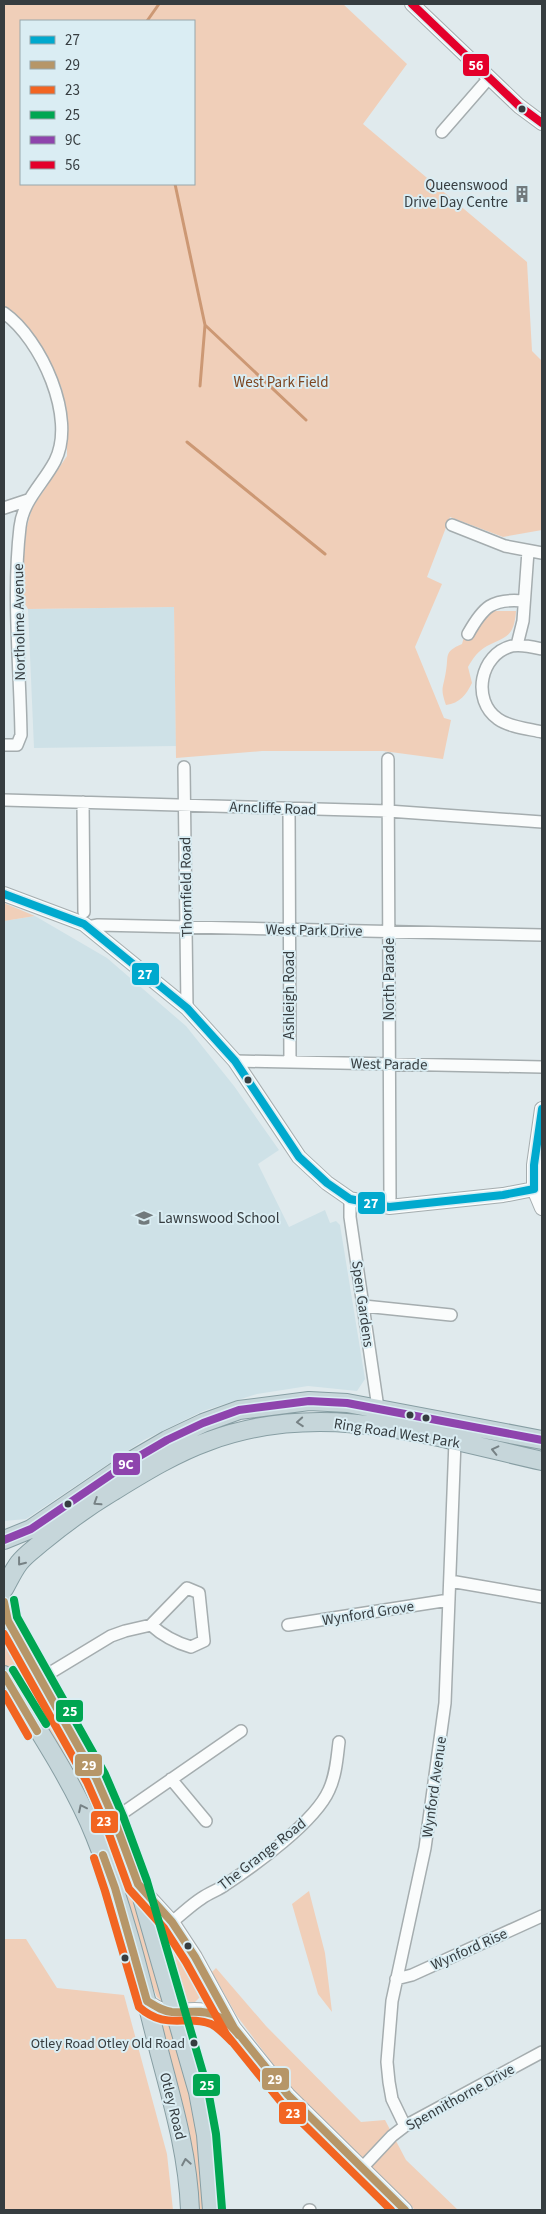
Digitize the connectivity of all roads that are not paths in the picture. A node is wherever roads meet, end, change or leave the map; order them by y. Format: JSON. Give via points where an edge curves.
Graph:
{"nodes":[{"id":1,"x":412,"y":4,"type":"edge"},
{"id":2,"x":489,"y":78,"type":"junction"},
{"id":3,"x":542,"y":123,"type":"edge"},
{"id":4,"x":442,"y":132,"type":"dead end"},
{"id":5,"x":4,"y":313,"type":"edge"},
{"id":6,"x":28,"y":500,"type":"junction"},
{"id":7,"x":4,"y":508,"type":"edge"},
{"id":8,"x":452,"y":525,"type":"dead end"},
{"id":9,"x":528,"y":550,"type":"junction"},
{"id":10,"x":542,"y":553,"type":"edge"},
{"id":11,"x":524,"y":601,"type":"junction"},
{"id":12,"x":468,"y":634,"type":"dead end"},
{"id":13,"x":517,"y":645,"type":"junction"},
{"id":14,"x":542,"y":649,"type":"edge"},
{"id":15,"x":542,"y":732,"type":"edge"},
{"id":16,"x":4,"y":745,"type":"edge"},
{"id":17,"x":388,"y":760,"type":"dead end"},
{"id":18,"x":184,"y":767,"type":"dead end"},
{"id":19,"x":4,"y":800,"type":"edge"},
{"id":20,"x":83,"y":802,"type":"junction"},
{"id":21,"x":185,"y":805,"type":"junction"},
{"id":22,"x":289,"y":808,"type":"junction"},
{"id":23,"x":388,"y":811,"type":"junction"},
{"id":24,"x":542,"y":822,"type":"edge"},
{"id":25,"x":4,"y":894,"type":"edge"},
{"id":26,"x":84,"y":912,"type":"dead end"},
{"id":27,"x":87,"y":927,"type":"junction"},
{"id":28,"x":186,"y":927,"type":"junction"},
{"id":29,"x":289,"y":929,"type":"junction"},
{"id":30,"x":389,"y":932,"type":"junction"},
{"id":31,"x":542,"y":935,"type":"edge"},
{"id":32,"x":187,"y":1008,"type":"junction"},
{"id":33,"x":235,"y":1060,"type":"junction"},
{"id":34,"x":290,"y":1062,"type":"junction"},
{"id":35,"x":390,"y":1064,"type":"junction"},
{"id":36,"x":542,"y":1067,"type":"edge"},
{"id":37,"x":542,"y":1109,"type":"edge"},
{"id":38,"x":538,"y":1188,"type":"edge"},
{"id":39,"x":390,"y":1198,"type":"dead end"},
{"id":40,"x":350,"y":1199,"type":"junction"},
{"id":41,"x":542,"y":1208,"type":"edge"},
{"id":42,"x":364,"y":1306,"type":"junction"},
{"id":43,"x":451,"y":1315,"type":"dead end"},
{"id":44,"x":378,"y":1408,"type":"junction"},
{"id":45,"x":542,"y":1440,"type":"edge"},
{"id":46,"x":455,"y":1442,"type":"junction"},
{"id":47,"x":542,"y":1461,"type":"edge"},
{"id":48,"x":4,"y":1540,"type":"edge"},
{"id":49,"x":450,"y":1581,"type":"junction"},
{"id":50,"x":4,"y":1589,"type":"edge"},
{"id":51,"x":542,"y":1597,"type":"edge"},
{"id":52,"x":449,"y":1600,"type":"junction"},
{"id":53,"x":4,"y":1602,"type":"edge"},
{"id":54,"x":151,"y":1625,"type":"junction"},
{"id":55,"x":288,"y":1625,"type":"dead end"},
{"id":56,"x":4,"y":1675,"type":"edge"},
{"id":57,"x":40,"y":1679,"type":"junction"},
{"id":58,"x":241,"y":1730,"type":"dead end"},
{"id":59,"x":339,"y":1742,"type":"dead end"},
{"id":60,"x":171,"y":1779,"type":"junction"},
{"id":61,"x":114,"y":1819,"type":"junction"},
{"id":62,"x":206,"y":1821,"type":"dead end"},
{"id":63,"x":138,"y":1884,"type":"junction"},
{"id":64,"x":542,"y":1916,"type":"edge"},
{"id":65,"x":172,"y":1922,"type":"junction"},
{"id":66,"x":396,"y":1979,"type":"junction"},
{"id":67,"x":209,"y":1983,"type":"junction"},
{"id":68,"x":147,"y":2001,"type":"junction"},
{"id":69,"x":184,"y":2012,"type":"junction"},
{"id":70,"x":234,"y":2028,"type":"junction"},
{"id":71,"x":542,"y":2052,"type":"edge"},
{"id":72,"x":405,"y":2126,"type":"junction"},
{"id":73,"x":361,"y":2169,"type":"junction"},
{"id":74,"x":190,"y":2210,"type":"edge"},
{"id":75,"x":212,"y":2210,"type":"edge"},
{"id":76,"x":405,"y":2210,"type":"edge"}],
"edges":[{"from":1,"to":2,"type":"street"},
{"from":2,"to":3,"type":"street"},
{"from":2,"to":4,"type":"street"},
{"from":5,"to":6,"type":"street","name":"Northolme Avenue","via":[[26,335],[40,358],[58,395],[60,407],[61,434],[56,459]]},
{"from":6,"to":7,"type":"street"},
{"from":6,"to":16,"type":"street","name":"Northolme Avenue","via":[[20,525],[16,589],[21,734],[17,745]]},
{"from":8,"to":9,"type":"street","via":[[505,546]]},
{"from":9,"to":10,"type":"street"},
{"from":9,"to":11,"type":"street"},
{"from":11,"to":12,"type":"street","via":[[507,599],[488,605]]},
{"from":11,"to":13,"type":"street"},
{"from":13,"to":14,"type":"street"},
{"from":13,"to":15,"type":"street","via":[[495,654],[487,665],[481,689],[483,700],[488,710],[502,722]]},
{"from":17,"to":23,"type":"street","name":"North Parade"},
{"from":18,"to":21,"type":"street","name":"Thornfield Road"},
{"from":19,"to":20,"type":"street","name":"Arncliffe Road"},
{"from":20,"to":21,"type":"street","name":"Arncliffe Road"},
{"from":20,"to":26,"type":"street"},
{"from":21,"to":22,"type":"street","name":"Arncliffe Road"},
{"from":21,"to":28,"type":"street","name":"Thornfield Road"},
{"from":22,"to":23,"type":"street","name":"Arncliffe Road"},
{"from":22,"to":29,"type":"street","name":"Ashleigh Road"},
{"from":23,"to":24,"type":"street","name":"Arncliffe Road"},
{"from":23,"to":30,"type":"street","name":"North Parade"},
{"from":25,"to":27,"type":"street"},
{"from":27,"to":28,"type":"street","name":"West Park Drive","via":[[98,924]]},
{"from":27,"to":32,"type":"street"},
{"from":28,"to":29,"type":"street","name":"West Park Drive"},
{"from":28,"to":32,"type":"street","name":"Thornfield Road"},
{"from":29,"to":30,"type":"street","name":"West Park Drive"},
{"from":29,"to":34,"type":"street","name":"Ashleigh Road"},
{"from":30,"to":31,"type":"street","name":"West Park Drive"},
{"from":30,"to":35,"type":"street","name":"North Parade"},
{"from":32,"to":33,"type":"street"},
{"from":33,"to":34,"type":"street","name":"West Parade"},
{"from":33,"to":40,"type":"street","via":[[299,1157]]},
{"from":34,"to":35,"type":"street","name":"West Parade"},
{"from":35,"to":36,"type":"street","name":"West Parade"},
{"from":35,"to":39,"type":"street","name":"North Parade"},
{"from":37,"to":38,"type":"street","via":[[534,1165]]},
{"from":38,"to":40,"type":"street","via":[[389,1207]]},
{"from":38,"to":41,"type":"street"},
{"from":40,"to":42,"type":"street","name":"Spen Gardens"},
{"from":42,"to":43,"type":"street"},
{"from":42,"to":44,"type":"street","name":"Spen Gardens"},
{"from":44,"to":45,"type":"highway","name":"Ring Road West Park"},
{"from":44,"to":48,"type":"highway","name":"Ring Road West Park","via":[[309,1400],[239,1410],[203,1423],[131,1461],[30,1529]]},
{"from":47,"to":46,"type":"highway","name":"Ring Road West Park","one_way":true},
{"from":46,"to":49,"type":"street","name":"Wynford Avenue"},
{"from":46,"to":50,"type":"highway","name":"Ring Road West Park","one_way":true,"via":[[345,1421],[277,1424],[208,1441],[138,1476],[66,1522],[20,1562]]},
{"from":49,"to":51,"type":"street"},
{"from":49,"to":52,"type":"street","name":"Wynford Avenue"},
{"from":52,"to":55,"type":"street","name":"Wynford Grove"},
{"from":52,"to":66,"type":"street","name":"Wynford Avenue","via":[[445,1702],[433,1800],[418,1885]]},
{"from":53,"to":57,"type":"highway","name":"Otley Road","via":[[8,1621]]},
{"from":54,"to":54,"type":"street","via":[[191,1647],[204,1640],[199,1593],[188,1588]]},
{"from":54,"to":57,"type":"street","via":[[111,1636]]},
{"from":68,"to":56,"type":"highway","name":"Otley Road","one_way":true,"via":[[115,1888],[95,1835],[74,1791]]},
{"from":57,"to":61,"type":"highway","name":"Otley Road","via":[[96,1778]]},
{"from":58,"to":60,"type":"street"},
{"from":59,"to":65,"type":"street","name":"The Grange Road","via":[[329,1790],[306,1822]]},
{"from":60,"to":61,"type":"street"},
{"from":60,"to":62,"type":"street"},
{"from":61,"to":63,"type":"highway","name":"Otley Road"},
{"from":63,"to":65,"type":"street"},
{"from":63,"to":69,"type":"highway","name":"Otley Road"},
{"from":64,"to":66,"type":"street","name":"Wynford Rise","via":[[412,1975]]},
{"from":65,"to":67,"type":"street"},
{"from":66,"to":72,"type":"street","name":"Wynford Avenue","via":[[388,2062],[392,2099]]},
{"from":67,"to":69,"type":"street","via":[[207,1999]]},
{"from":67,"to":70,"type":"street"},
{"from":68,"to":69,"type":"street","via":[[160,2010]]},
{"from":74,"to":68,"type":"highway","name":"Otley Road","one_way":true,"via":[[187,2168],[178,2124]]},
{"from":69,"to":70,"type":"street","via":[[214,2013]]},
{"from":69,"to":75,"type":"highway","name":"Otley Road","via":[[206,2135]]},
{"from":70,"to":73,"type":"street","via":[[288,2095]]},
{"from":71,"to":72,"type":"street","name":"Spennithorne Drive"},
{"from":72,"to":73,"type":"street","name":"Spennithorne Drive"},
{"from":73,"to":76,"type":"street"}]}
